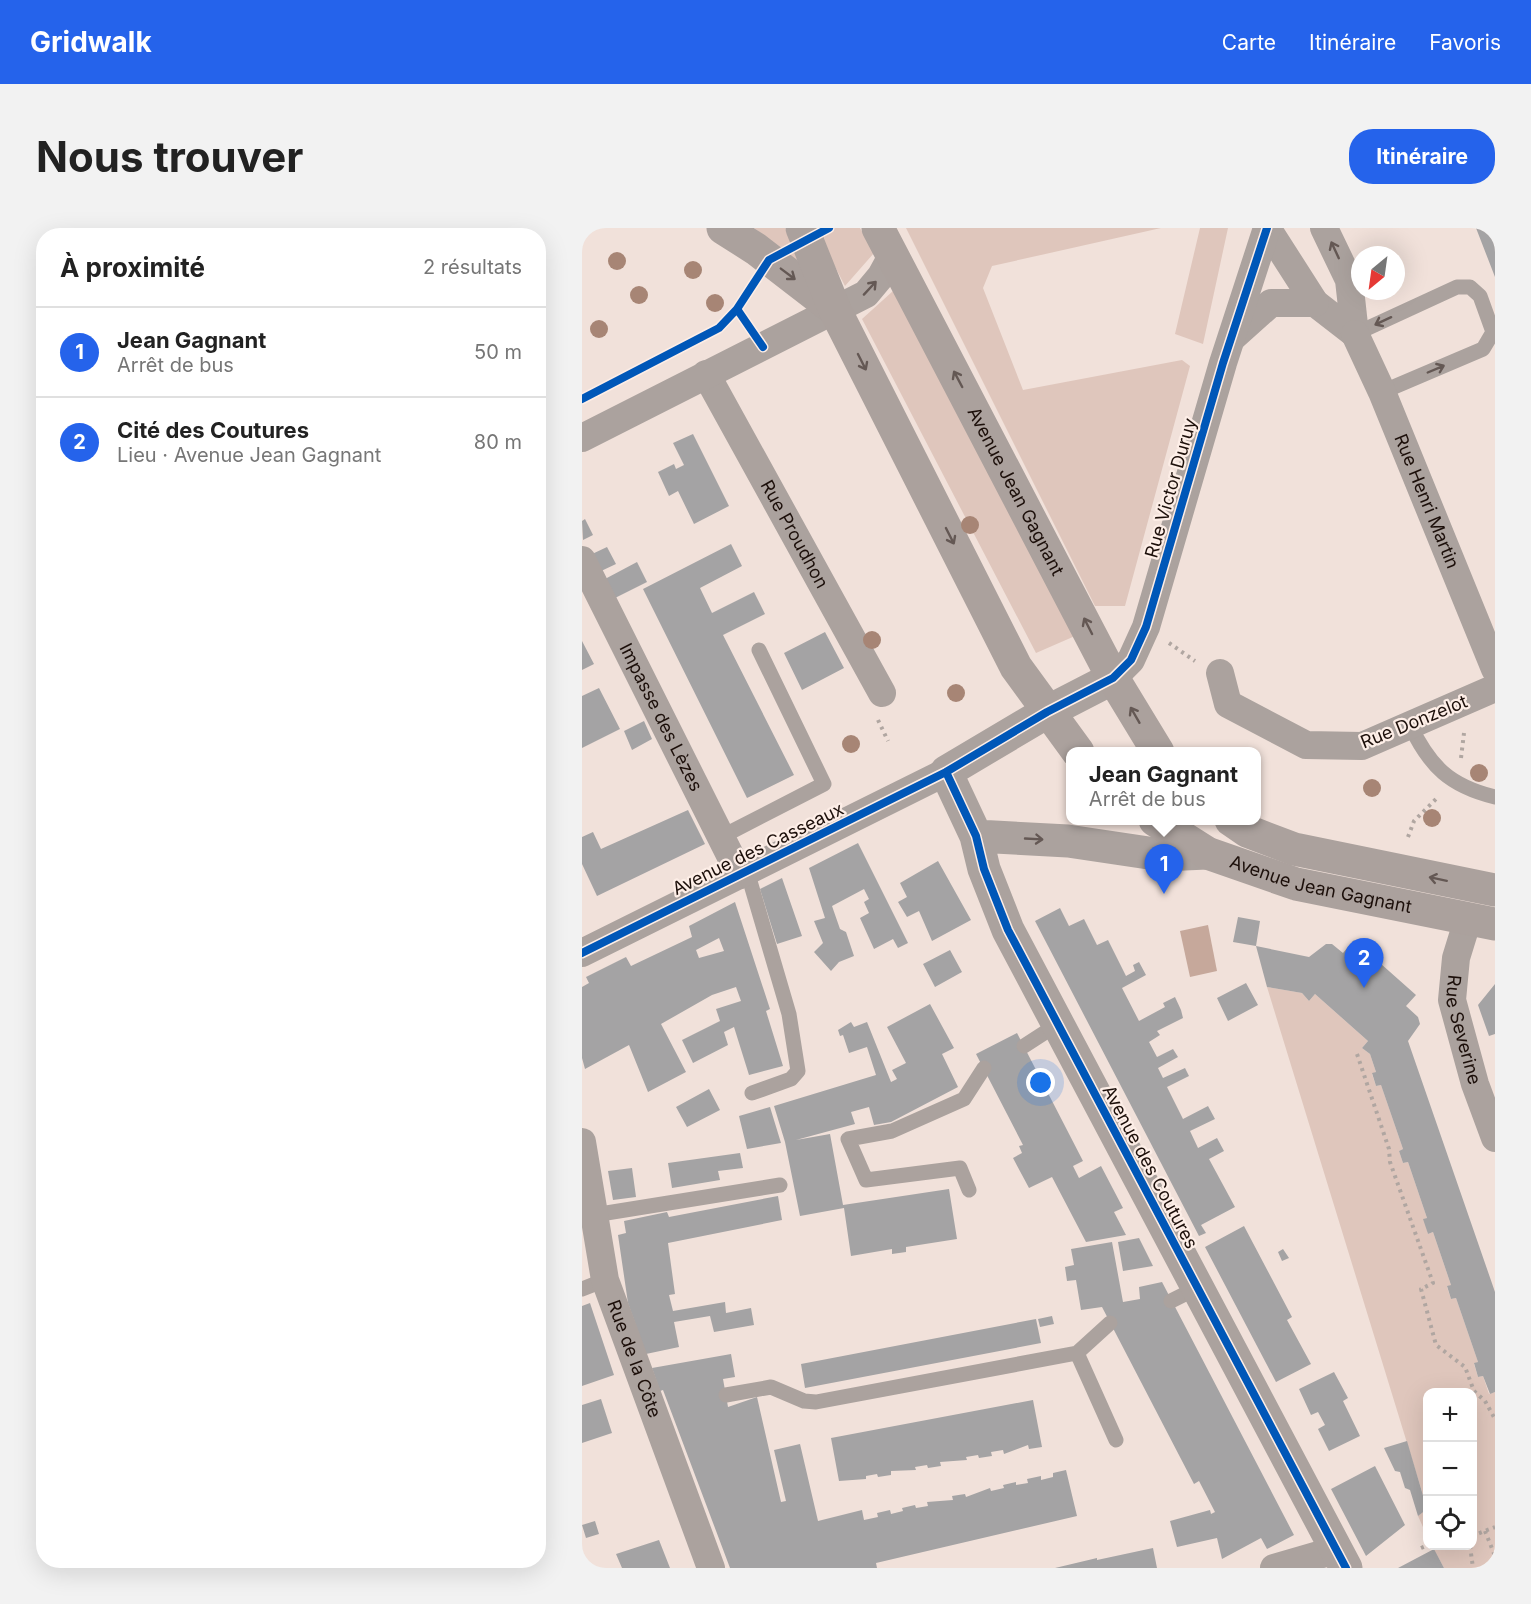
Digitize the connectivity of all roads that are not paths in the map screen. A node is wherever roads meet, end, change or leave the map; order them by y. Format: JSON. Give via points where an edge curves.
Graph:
{"nodes":[{"id":1,"x":723,"y":228,"type":"edge"},
{"id":2,"x":802,"y":228,"type":"edge"},
{"id":3,"x":1267,"y":228,"type":"edge"},
{"id":4,"x":1324,"y":228,"type":"edge"},
{"id":5,"x":886,"y":241,"type":"edge"},
{"id":6,"x":1316,"y":303,"type":"junction"},
{"id":7,"x":835,"y":310,"type":"junction"},
{"id":8,"x":1355,"y":334,"type":"junction"},
{"id":9,"x":1232,"y":338,"type":"junction"},
{"id":10,"x":706,"y":374,"type":"junction"},
{"id":11,"x":1382,"y":392,"type":"junction"},
{"id":12,"x":582,"y":438,"type":"edge"},
{"id":13,"x":582,"y":560,"type":"edge"},
{"id":14,"x":759,"y":650,"type":"dead end"},
{"id":15,"x":1495,"y":669,"type":"edge"},
{"id":16,"x":1220,"y":673,"type":"road end"},
{"id":17,"x":1113,"y":678,"type":"junction"},
{"id":18,"x":1495,"y":688,"type":"edge"},
{"id":19,"x":882,"y":693,"type":"dead end"},
{"id":20,"x":1047,"y":712,"type":"junction"},
{"id":21,"x":1410,"y":725,"type":"junction"},
{"id":22,"x":1074,"y":747,"type":"edge"},
{"id":23,"x":1155,"y":747,"type":"edge"},
{"id":24,"x":946,"y":772,"type":"junction"},
{"id":25,"x":1495,"y":797,"type":"edge"},
{"id":26,"x":1163,"y":825,"type":"edge"},
{"id":27,"x":1238,"y":825,"type":"edge"},
{"id":28,"x":976,"y":836,"type":"junction"},
{"id":29,"x":721,"y":837,"type":"junction"},
{"id":30,"x":1207,"y":853,"type":"junction"},
{"id":31,"x":743,"y":873,"type":"junction"},
{"id":32,"x":1495,"y":890,"type":"edge"},
{"id":33,"x":1481,"y":922,"type":"edge"},
{"id":34,"x":584,"y":948,"type":"edge"},
{"id":35,"x":1058,"y":1024,"type":"junction"},
{"id":36,"x":1024,"y":1046,"type":"dead end"},
{"id":37,"x":984,"y":1068,"type":"dead end"},
{"id":38,"x":752,"y":1093,"type":"dead end"},
{"id":39,"x":1495,"y":1138,"type":"edge"},
{"id":40,"x":584,"y":1160,"type":"edge"},
{"id":41,"x":780,"y":1185,"type":"dead end"},
{"id":42,"x":969,"y":1190,"type":"dead end"},
{"id":43,"x":594,"y":1215,"type":"junction"},
{"id":44,"x":593,"y":1285,"type":"edge"},
{"id":45,"x":1110,"y":1323,"type":"dead end"},
{"id":46,"x":1077,"y":1353,"type":"junction"},
{"id":47,"x":726,"y":1395,"type":"dead end"},
{"id":48,"x":1116,"y":1440,"type":"dead end"},
{"id":49,"x":1341,"y":1559,"type":"edge"},
{"id":50,"x":711,"y":1568,"type":"edge"},
{"id":51,"x":1274,"y":1568,"type":"edge"}],
"edges":[{"from":1,"to":7,"type":"main road","one_way":true},
{"from":2,"to":7,"type":"main road"},
{"from":3,"to":6,"type":"street","name":"Rue Henri Martin"},
{"from":3,"to":9,"type":"street","name":"Rue Victor Duruy"},
{"from":8,"to":4,"type":"street","name":"Rue Henri Martin","one_way":true,"via":[[1349,280]]},
{"from":7,"to":5,"type":"street","one_way":true,"via":[[866,294],[881,276]]},
{"from":17,"to":5,"type":"main road","name":"Avenue Jean Gagnant","one_way":true},
{"from":6,"to":8,"type":"street","name":"Rue Henri Martin"},
{"from":6,"to":9,"type":"street","via":[[1271,303]]},
{"from":7,"to":10,"type":"street"},
{"from":7,"to":20,"type":"main road","one_way":true,"via":[[1016,667]]},
{"from":8,"to":11,"type":"street","name":"Rue Henri Martin"},
{"from":11,"to":8,"type":"lane","one_way":true,"via":[[1483,349],[1492,332],[1480,296],[1470,287],[1458,287]]},
{"from":9,"to":17,"type":"street","name":"Rue Victor Duruy","via":[[1146,627],[1131,660]]},
{"from":10,"to":12,"type":"street"},
{"from":10,"to":19,"type":"street","name":"Rue Proudhon"},
{"from":11,"to":15,"type":"street","name":"Rue Henri Martin"},
{"from":13,"to":29,"type":"street","name":"Impasse des Lèzes"},
{"from":14,"to":29,"type":"lane","via":[[824,784]]},
{"from":16,"to":21,"type":"street","name":"Rue Donzelot","via":[[1228,704],[1306,745],[1362,746]]},
{"from":17,"to":20,"type":"street","name":"Rue Victor Duruy"},
{"from":23,"to":17,"type":"main road","name":"Avenue Jean Gagnant","one_way":true},
{"from":18,"to":21,"type":"street","name":"Rue Donzelot"},
{"from":20,"to":22,"type":"main road"},
{"from":20,"to":24,"type":"street","name":"Rue Victor Duruy"},
{"from":21,"to":25,"type":"lane","via":[[1421,749],[1440,772],[1469,791]]},
{"from":24,"to":28,"type":"street","name":"Avenue des Coutures"},
{"from":24,"to":31,"type":"street","name":"Avenue des Casseaux"},
{"from":26,"to":30,"type":"main road","name":"Avenue Jean Gagnant"},
{"from":32,"to":27,"type":"main road","name":"Avenue Jean Gagnant","one_way":true,"via":[[1294,849]]},
{"from":28,"to":30,"type":"street","one_way":true,"via":[[1068,841],[1162,855]]},
{"from":28,"to":35,"type":"street","name":"Avenue des Coutures","via":[[984,869],[1008,930]]},
{"from":29,"to":31,"type":"street","name":"Impasse des Lèzes"},
{"from":30,"to":33,"type":"main road","name":"Avenue Jean Gagnant","via":[[1296,884]]},
{"from":31,"to":34,"type":"street","name":"Avenue des Casseaux"},
{"from":31,"to":38,"type":"lane","via":[[789,1014],[798,1071],[791,1079]]},
{"from":33,"to":39,"type":"street","name":"Rue Severine","via":[[1456,958],[1452,1000]]},
{"from":35,"to":36,"type":"lane"},
{"from":35,"to":49,"type":"street","name":"Avenue des Coutures","via":[[1184,1294]]},
{"from":37,"to":42,"type":"lane","via":[[964,1099],[892,1131],[848,1139],[866,1180],[960,1168]]},
{"from":40,"to":43,"type":"street","name":"Rue de la Côte"},
{"from":41,"to":43,"type":"lane"},
{"from":43,"to":44,"type":"street","name":"Rue de la Côte"},
{"from":44,"to":50,"type":"street","name":"Rue de la Côte","via":[[661,1410]]},
{"from":45,"to":46,"type":"lane"},
{"from":46,"to":47,"type":"lane","via":[[816,1402],[771,1387]]},
{"from":46,"to":48,"type":"lane"},
{"from":49,"to":51,"type":"street"}]}
